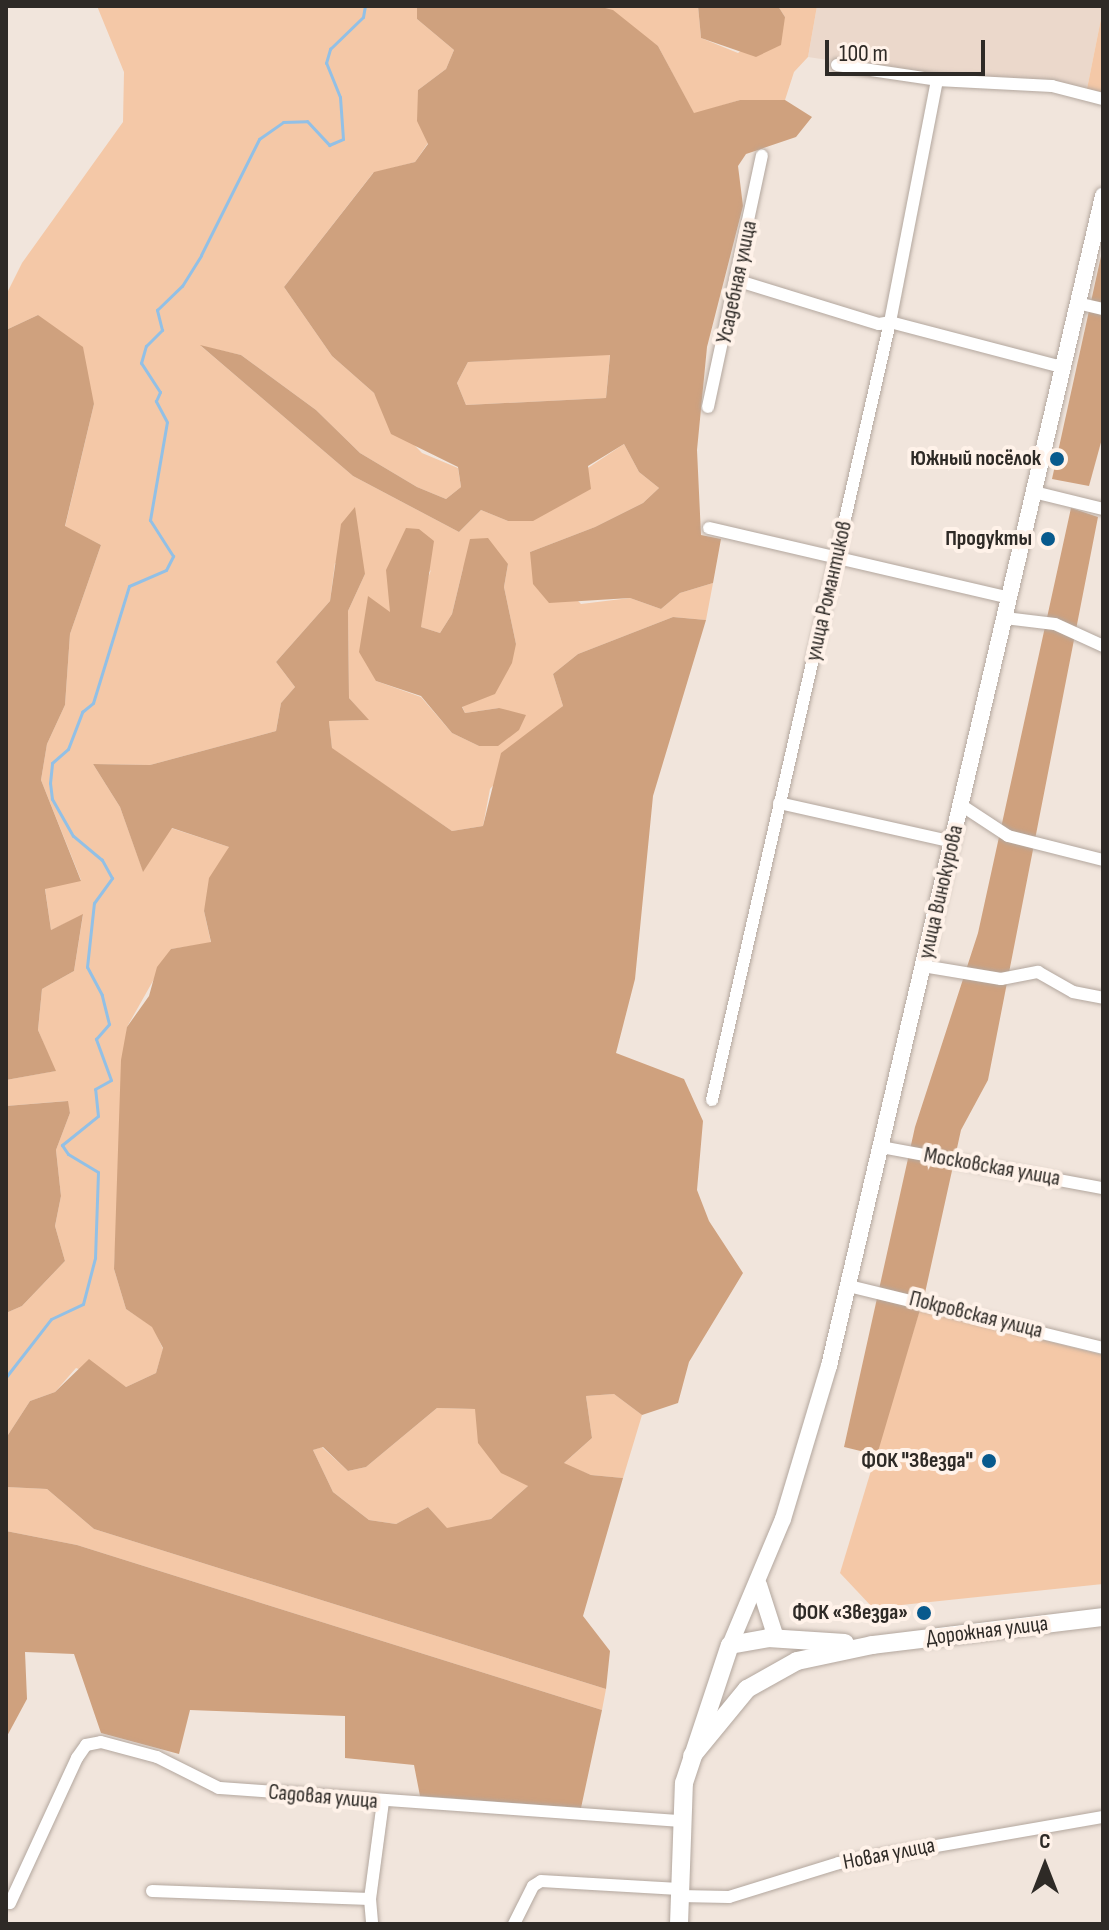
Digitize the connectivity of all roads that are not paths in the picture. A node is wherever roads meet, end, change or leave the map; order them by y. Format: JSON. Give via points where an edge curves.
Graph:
{"nodes":[{"id":1,"x":837,"y":65,"type":"dead end"},
{"id":2,"x":937,"y":80,"type":"junction"},
{"id":3,"x":1103,"y":99,"type":"edge"},
{"id":4,"x":762,"y":156,"type":"dead end"},
{"id":5,"x":1103,"y":196,"type":"edge"},
{"id":6,"x":739,"y":281,"type":"junction"},
{"id":7,"x":1077,"y":303,"type":"junction"},
{"id":8,"x":1103,"y":309,"type":"edge"},
{"id":9,"x":890,"y":322,"type":"junction"},
{"id":10,"x":1062,"y":367,"type":"junction"},
{"id":11,"x":708,"y":407,"type":"dead end"},
{"id":12,"x":1034,"y":492,"type":"junction"},
{"id":13,"x":1103,"y":509,"type":"edge"},
{"id":14,"x":709,"y":528,"type":"dead end"},
{"id":15,"x":838,"y":557,"type":"junction"},
{"id":16,"x":1009,"y":598,"type":"junction"},
{"id":17,"x":1005,"y":618,"type":"junction"},
{"id":18,"x":1103,"y":646,"type":"edge"},
{"id":19,"x":779,"y":803,"type":"junction"},
{"id":20,"x":961,"y":805,"type":"junction"},
{"id":21,"x":953,"y":842,"type":"junction"},
{"id":22,"x":1103,"y":860,"type":"edge"},
{"id":23,"x":923,"y":966,"type":"junction"},
{"id":24,"x":1103,"y":998,"type":"edge"},
{"id":25,"x":712,"y":1100,"type":"dead end"},
{"id":26,"x":881,"y":1147,"type":"junction"},
{"id":27,"x":1103,"y":1188,"type":"edge"},
{"id":28,"x":849,"y":1286,"type":"junction"},
{"id":29,"x":1103,"y":1348,"type":"edge"},
{"id":30,"x":759,"y":1583,"type":"junction"},
{"id":31,"x":1103,"y":1617,"type":"edge"},
{"id":32,"x":776,"y":1638,"type":"junction"},
{"id":33,"x":730,"y":1645,"type":"junction"},
{"id":34,"x":872,"y":1645,"type":"junction"},
{"id":35,"x":721,"y":1666,"type":"junction"},
{"id":36,"x":761,"y":1678,"type":"junction"},
{"id":37,"x":692,"y":1756,"type":"junction"},
{"id":38,"x":383,"y":1802,"type":"junction"},
{"id":39,"x":1103,"y":1817,"type":"edge"},
{"id":40,"x":679,"y":1821,"type":"junction"},
{"id":41,"x":152,"y":1891,"type":"dead end"},
{"id":42,"x":679,"y":1893,"type":"junction"},
{"id":43,"x":370,"y":1899,"type":"junction"},
{"id":44,"x":10,"y":1903,"type":"dead end"},
{"id":45,"x":372,"y":1924,"type":"edge"},
{"id":46,"x":514,"y":1924,"type":"edge"},
{"id":47,"x":679,"y":1924,"type":"edge"}],
"edges":[{"from":1,"to":2,"type":"street"},
{"from":2,"to":3,"type":"street","via":[[1052,86]]},
{"from":2,"to":9,"type":"street","name":"улица Романтиков"},
{"from":4,"to":6,"type":"street","name":"Усадебная улица"},
{"from":5,"to":7,"type":"main road","name":"улица Винокурова"},
{"from":6,"to":9,"type":"street","via":[[879,324]]},
{"from":6,"to":11,"type":"street","name":"Усадебная улица"},
{"from":7,"to":8,"type":"street"},
{"from":7,"to":10,"type":"main road","name":"улица Винокурова"},
{"from":9,"to":10,"type":"street"},
{"from":9,"to":15,"type":"street","name":"улица Романтиков"},
{"from":10,"to":12,"type":"main road","name":"улица Винокурова"},
{"from":12,"to":13,"type":"street"},
{"from":12,"to":16,"type":"main road","name":"улица Винокурова"},
{"from":14,"to":15,"type":"street"},
{"from":15,"to":16,"type":"street"},
{"from":15,"to":19,"type":"street","name":"улица Романтиков"},
{"from":16,"to":17,"type":"main road","name":"улица Винокурова"},
{"from":17,"to":18,"type":"street","via":[[1055,624]]},
{"from":17,"to":20,"type":"main road","name":"улица Винокурова"},
{"from":19,"to":21,"type":"street"},
{"from":19,"to":25,"type":"street","name":"улица Романтиков"},
{"from":20,"to":21,"type":"main road","name":"улица Винокурова"},
{"from":20,"to":22,"type":"street","via":[[1008,836]]},
{"from":21,"to":23,"type":"main road","name":"улица Винокурова"},
{"from":23,"to":24,"type":"street","via":[[1001,979],[1038,972],[1073,992]]},
{"from":23,"to":26,"type":"main road","name":"улица Винокурова"},
{"from":26,"to":27,"type":"street","name":"Московская улица"},
{"from":26,"to":28,"type":"main road","name":"улица Винокурова"},
{"from":28,"to":29,"type":"street","name":"Покровская улица","via":[[958,1308]]},
{"from":28,"to":30,"type":"main road","name":"улица Винокурова","via":[[806,1448]]},
{"from":30,"to":32,"type":"main road"},
{"from":30,"to":33,"type":"main road"},
{"from":31,"to":34,"type":"main road","name":"Дорожная улица"},
{"from":32,"to":33,"type":"main road"},
{"from":32,"to":34,"type":"main road"},
{"from":32,"to":36,"type":"main road"},
{"from":33,"to":35,"type":"main road"},
{"from":34,"to":36,"type":"main road","via":[[797,1661]]},
{"from":35,"to":36,"type":"main road","via":[[734,1684]]},
{"from":35,"to":37,"type":"main road"},
{"from":36,"to":37,"type":"main road"},
{"from":37,"to":40,"type":"main road"},
{"from":38,"to":40,"type":"street","name":"Садовая улица"},
{"from":38,"to":43,"type":"street"},
{"from":38,"to":44,"type":"street","name":"Садовая улица","via":[[219,1788],[157,1757],[101,1742],[86,1745]]},
{"from":39,"to":42,"type":"street","name":"Новая улица","via":[[839,1863],[729,1897]]},
{"from":40,"to":42,"type":"main road"},
{"from":41,"to":43,"type":"street"},
{"from":42,"to":46,"type":"street","via":[[541,1881],[533,1886]]},
{"from":42,"to":47,"type":"main road"},
{"from":43,"to":45,"type":"street"}]}
